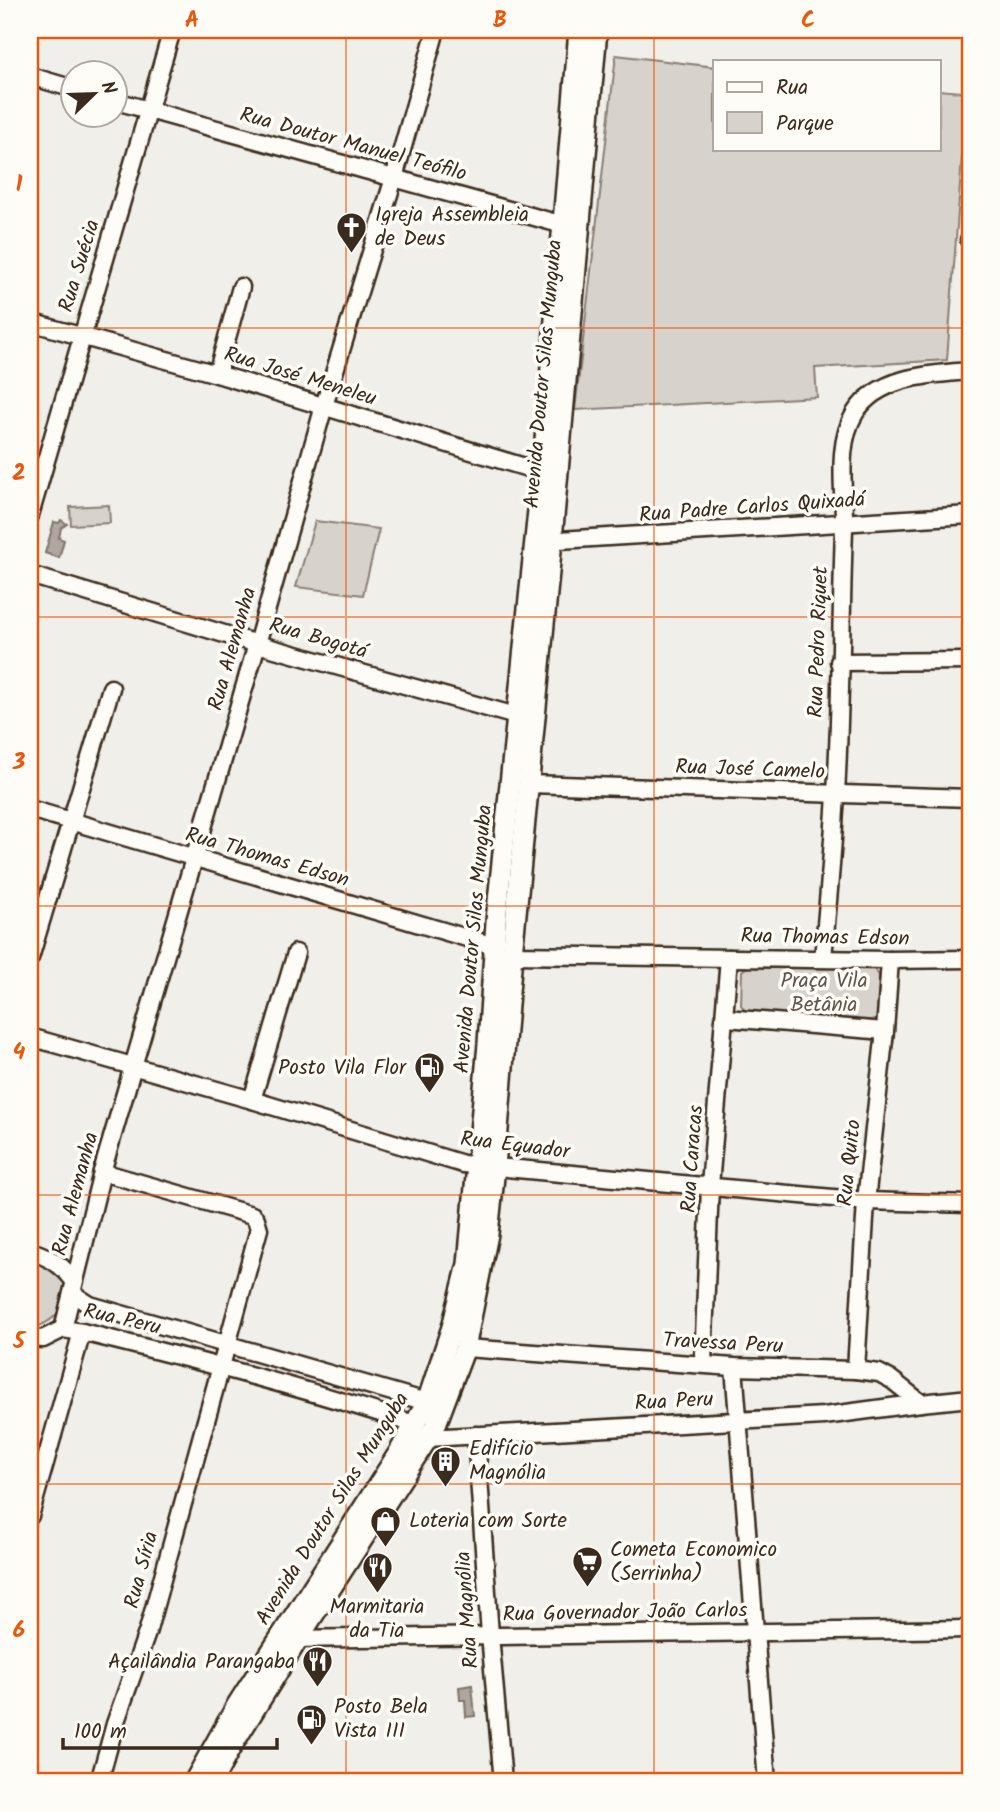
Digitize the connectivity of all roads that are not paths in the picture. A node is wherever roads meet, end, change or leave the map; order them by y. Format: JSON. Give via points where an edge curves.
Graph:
{"nodes":[{"id":1,"x":172,"y":30,"type":"edge"},
{"id":2,"x":436,"y":30,"type":"edge"},
{"id":3,"x":579,"y":30,"type":"edge"},
{"id":4,"x":597,"y":30,"type":"edge"},
{"id":5,"x":30,"y":76,"type":"edge"},
{"id":6,"x":60,"y":85,"type":"edge"},
{"id":7,"x":130,"y":105,"type":"edge"},
{"id":8,"x":148,"y":111,"type":"junction"},
{"id":9,"x":394,"y":178,"type":"junction"},
{"id":10,"x":572,"y":227,"type":"junction"},
{"id":11,"x":241,"y":288,"type":"dead end"},
{"id":12,"x":30,"y":322,"type":"edge"},
{"id":13,"x":81,"y":337,"type":"junction"},
{"id":14,"x":970,"y":371,"type":"edge"},
{"id":15,"x":217,"y":374,"type":"junction"},
{"id":16,"x":324,"y":406,"type":"junction"},
{"id":17,"x":550,"y":475,"type":"junction"},
{"id":18,"x":30,"y":515,"type":"edge"},
{"id":19,"x":970,"y":515,"type":"edge"},
{"id":20,"x":844,"y":523,"type":"junction"},
{"id":21,"x":544,"y":541,"type":"junction"},
{"id":22,"x":30,"y":575,"type":"edge"},
{"id":23,"x":257,"y":644,"type":"junction"},
{"id":24,"x":970,"y":661,"type":"edge"},
{"id":25,"x":839,"y":662,"type":"junction"},
{"id":26,"x":111,"y":688,"type":"dead end"},
{"id":27,"x":516,"y":716,"type":"junction"},
{"id":28,"x":528,"y":784,"type":"junction"},
{"id":29,"x":836,"y":793,"type":"junction"},
{"id":30,"x":970,"y":797,"type":"edge"},
{"id":31,"x":30,"y":809,"type":"edge"},
{"id":32,"x":73,"y":821,"type":"junction"},
{"id":33,"x":194,"y":859,"type":"junction"},
{"id":34,"x":494,"y":946,"type":"junction"},
{"id":35,"x":296,"y":953,"type":"dead end"},
{"id":36,"x":512,"y":955,"type":"junction"},
{"id":37,"x":30,"y":958,"type":"edge"},
{"id":38,"x":729,"y":958,"type":"junction"},
{"id":39,"x":823,"y":958,"type":"junction"},
{"id":40,"x":970,"y":959,"type":"edge"},
{"id":41,"x":890,"y":960,"type":"junction"},
{"id":42,"x":726,"y":1018,"type":"junction"},
{"id":43,"x":885,"y":1031,"type":"junction"},
{"id":44,"x":30,"y":1037,"type":"edge"},
{"id":45,"x":133,"y":1068,"type":"junction"},
{"id":46,"x":251,"y":1100,"type":"junction"},
{"id":47,"x":486,"y":1166,"type":"junction"},
{"id":48,"x":102,"y":1172,"type":"junction"},
{"id":49,"x":710,"y":1186,"type":"junction"},
{"id":50,"x":866,"y":1201,"type":"junction"},
{"id":51,"x":970,"y":1205,"type":"edge"},
{"id":52,"x":30,"y":1251,"type":"edge"},
{"id":53,"x":74,"y":1287,"type":"junction"},
{"id":54,"x":63,"y":1329,"type":"junction"},
{"id":55,"x":82,"y":1332,"type":"junction"},
{"id":56,"x":30,"y":1338,"type":"edge"},
{"id":57,"x":226,"y":1345,"type":"junction"},
{"id":58,"x":465,"y":1348,"type":"junction"},
{"id":59,"x":704,"y":1364,"type":"junction"},
{"id":60,"x":219,"y":1367,"type":"junction"},
{"id":61,"x":734,"y":1367,"type":"junction"},
{"id":62,"x":856,"y":1370,"type":"junction"},
{"id":63,"x":363,"y":1384,"type":"junction"},
{"id":64,"x":970,"y":1398,"type":"edge"},
{"id":65,"x":428,"y":1402,"type":"junction"},
{"id":66,"x":921,"y":1403,"type":"junction"},
{"id":67,"x":356,"y":1405,"type":"junction"},
{"id":68,"x":738,"y":1420,"type":"junction"},
{"id":69,"x":421,"y":1431,"type":"junction"},
{"id":70,"x":476,"y":1435,"type":"junction"},
{"id":71,"x":30,"y":1516,"type":"edge"},
{"id":72,"x":970,"y":1629,"type":"edge"},
{"id":73,"x":757,"y":1632,"type":"junction"},
{"id":74,"x":490,"y":1636,"type":"junction"},
{"id":75,"x":289,"y":1639,"type":"junction"},
{"id":76,"x":99,"y":1782,"type":"edge"},
{"id":77,"x":194,"y":1782,"type":"edge"},
{"id":78,"x":212,"y":1782,"type":"edge"},
{"id":79,"x":503,"y":1782,"type":"edge"},
{"id":80,"x":767,"y":1782,"type":"edge"}],
"edges":[{"from":1,"to":8,"type":"street","name":"Rua Suécia"},
{"from":2,"to":9,"type":"street","name":"Rua Alemanha"},
{"from":3,"to":10,"type":"main road","name":"Avenida Doutor Silas Munguba"},
{"from":4,"to":10,"type":"main road","name":"Avenida Doutor Silas Munguba"},
{"from":5,"to":6,"type":"street"},
{"from":7,"to":8,"type":"street","name":"Rua Doutor Manuel Teófilo"},
{"from":8,"to":9,"type":"street","name":"Rua Doutor Manuel Teófilo"},
{"from":8,"to":13,"type":"street","name":"Rua Suécia"},
{"from":9,"to":10,"type":"street","name":"Rua Doutor Manuel Teófilo"},
{"from":9,"to":16,"type":"street","name":"Rua Alemanha"},
{"from":10,"to":17,"type":"main road","name":"Avenida Doutor Silas Munguba"},
{"from":11,"to":15,"type":"street"},
{"from":12,"to":13,"type":"street","name":"Rua José Meneleu"},
{"from":13,"to":15,"type":"street","name":"Rua José Meneleu"},
{"from":13,"to":18,"type":"street","name":"Rua Suécia"},
{"from":14,"to":20,"type":"street","name":"Rua Pedro Riquet","via":[[927,374],[890,385],[863,402],[847,429]]},
{"from":15,"to":16,"type":"street","name":"Rua José Meneleu"},
{"from":16,"to":17,"type":"street","name":"Rua José Meneleu"},
{"from":16,"to":23,"type":"street","name":"Rua Alemanha"},
{"from":17,"to":21,"type":"main road","name":"Avenida Doutor Silas Munguba"},
{"from":19,"to":20,"type":"street","name":"Rua Padre Carlos Quixadá"},
{"from":20,"to":21,"type":"street","name":"Rua Padre Carlos Quixadá"},
{"from":20,"to":25,"type":"street","name":"Rua Pedro Riquet"},
{"from":21,"to":27,"type":"main road","name":"Avenida Doutor Silas Munguba"},
{"from":21,"to":28,"type":"main road","name":"Avenida Doutor Silas Munguba"},
{"from":22,"to":23,"type":"street","name":"Rua Bogotá"},
{"from":23,"to":27,"type":"street","name":"Rua Bogotá"},
{"from":23,"to":33,"type":"street","name":"Rua Alemanha"},
{"from":24,"to":25,"type":"street"},
{"from":25,"to":29,"type":"street","name":"Rua Pedro Riquet"},
{"from":26,"to":32,"type":"street"},
{"from":27,"to":34,"type":"main road","name":"Avenida Doutor Silas Munguba"},
{"from":28,"to":29,"type":"street","name":"Rua José Camelo"},
{"from":28,"to":36,"type":"main road","name":"Avenida Doutor Silas Munguba"},
{"from":29,"to":30,"type":"street","name":"Rua José Camelo"},
{"from":29,"to":39,"type":"street","name":"Rua Pedro Riquet"},
{"from":31,"to":32,"type":"street","name":"Rua Thomas Edson"},
{"from":32,"to":33,"type":"street","name":"Rua Thomas Edson"},
{"from":32,"to":37,"type":"street"},
{"from":33,"to":34,"type":"street","name":"Rua Thomas Edson"},
{"from":33,"to":45,"type":"street","name":"Rua Alemanha"},
{"from":34,"to":47,"type":"main road","name":"Avenida Doutor Silas Munguba"},
{"from":35,"to":46,"type":"street"},
{"from":36,"to":38,"type":"street","name":"Rua Thomas Edson"},
{"from":36,"to":47,"type":"main road","name":"Avenida Doutor Silas Munguba"},
{"from":38,"to":39,"type":"street","name":"Rua Thomas Edson"},
{"from":38,"to":42,"type":"street","name":"Rua Caracas"},
{"from":39,"to":41,"type":"street","name":"Rua Thomas Edson"},
{"from":40,"to":41,"type":"street","name":"Rua Thomas Edson"},
{"from":41,"to":43,"type":"street","name":"Rua Quito"},
{"from":42,"to":43,"type":"street"},
{"from":42,"to":49,"type":"street","name":"Rua Caracas"},
{"from":43,"to":50,"type":"street","name":"Rua Quito"},
{"from":44,"to":45,"type":"street","name":"Rua Equador"},
{"from":45,"to":46,"type":"street","name":"Rua Equador"},
{"from":45,"to":48,"type":"street","name":"Rua Alemanha"},
{"from":46,"to":47,"type":"street","name":"Rua Equador","via":[[463,1164]]},
{"from":47,"to":49,"type":"street","name":"Rua Equador"},
{"from":47,"to":58,"type":"main road","name":"Avenida Doutor Silas Munguba","via":[[488,1234]]},
{"from":47,"to":65,"type":"main road","name":"Avenida Doutor Silas Munguba","via":[[468,1264]]},
{"from":48,"to":53,"type":"street","name":"Rua Alemanha"},
{"from":48,"to":57,"type":"street","via":[[252,1215],[258,1228]]},
{"from":49,"to":50,"type":"street","name":"Rua Equador"},
{"from":49,"to":59,"type":"street","name":"Rua Caracas"},
{"from":50,"to":51,"type":"street","name":"Rua Equador"},
{"from":50,"to":62,"type":"street","name":"Rua Quito"},
{"from":52,"to":53,"type":"street","name":"Rua Peru","via":[[66,1270]]},
{"from":53,"to":54,"type":"street","name":"Rua Peru"},
{"from":53,"to":57,"type":"street","name":"Rua Peru","via":[[90,1305]]},
{"from":54,"to":55,"type":"street","name":"Rua Peru"},
{"from":54,"to":56,"type":"street","name":"Rua Peru","via":[[44,1339]]},
{"from":55,"to":60,"type":"street","name":"Rua Peru"},
{"from":55,"to":71,"type":"street"},
{"from":57,"to":60,"type":"street","name":"Rua Síria"},
{"from":57,"to":63,"type":"street","name":"Rua Peru"},
{"from":58,"to":59,"type":"street","name":"Travessa Peru"},
{"from":58,"to":69,"type":"main road","name":"Avenida Doutor Silas Munguba","via":[[435,1427]]},
{"from":59,"to":61,"type":"street","name":"Travessa Peru"},
{"from":60,"to":67,"type":"street","name":"Rua Peru"},
{"from":60,"to":76,"type":"street","name":"Rua Síria","via":[[148,1630]]},
{"from":61,"to":62,"type":"street","name":"Travessa Peru"},
{"from":61,"to":68,"type":"street"},
{"from":62,"to":66,"type":"street","name":"Travessa Peru","via":[[892,1380]]},
{"from":63,"to":65,"type":"street","name":"Rua Peru"},
{"from":63,"to":67,"type":"street"},
{"from":64,"to":66,"type":"street"},
{"from":65,"to":69,"type":"main road","name":"Avenida Doutor Silas Munguba"},
{"from":66,"to":68,"type":"street","name":"Rua Peru","via":[[824,1416]]},
{"from":67,"to":69,"type":"street","name":"Rua Peru"},
{"from":68,"to":70,"type":"street","name":"Rua Peru"},
{"from":68,"to":73,"type":"street"},
{"from":69,"to":70,"type":"street","name":"Rua Peru"},
{"from":69,"to":75,"type":"main road","name":"Avenida Doutor Silas Munguba","via":[[398,1454]]},
{"from":70,"to":74,"type":"street","name":"Rua Magnólia"},
{"from":72,"to":73,"type":"street","name":"Rua Governador João Carlos"},
{"from":73,"to":74,"type":"street","name":"Rua Governador João Carlos"},
{"from":73,"to":80,"type":"street"},
{"from":74,"to":75,"type":"street","name":"Rua Governador João Carlos"},
{"from":74,"to":79,"type":"street","name":"Rua Magnólia"},
{"from":75,"to":77,"type":"main road","name":"Avenida Doutor Silas Munguba","via":[[237,1705]]},
{"from":75,"to":78,"type":"main road","name":"Avenida Doutor Silas Munguba"}]}
